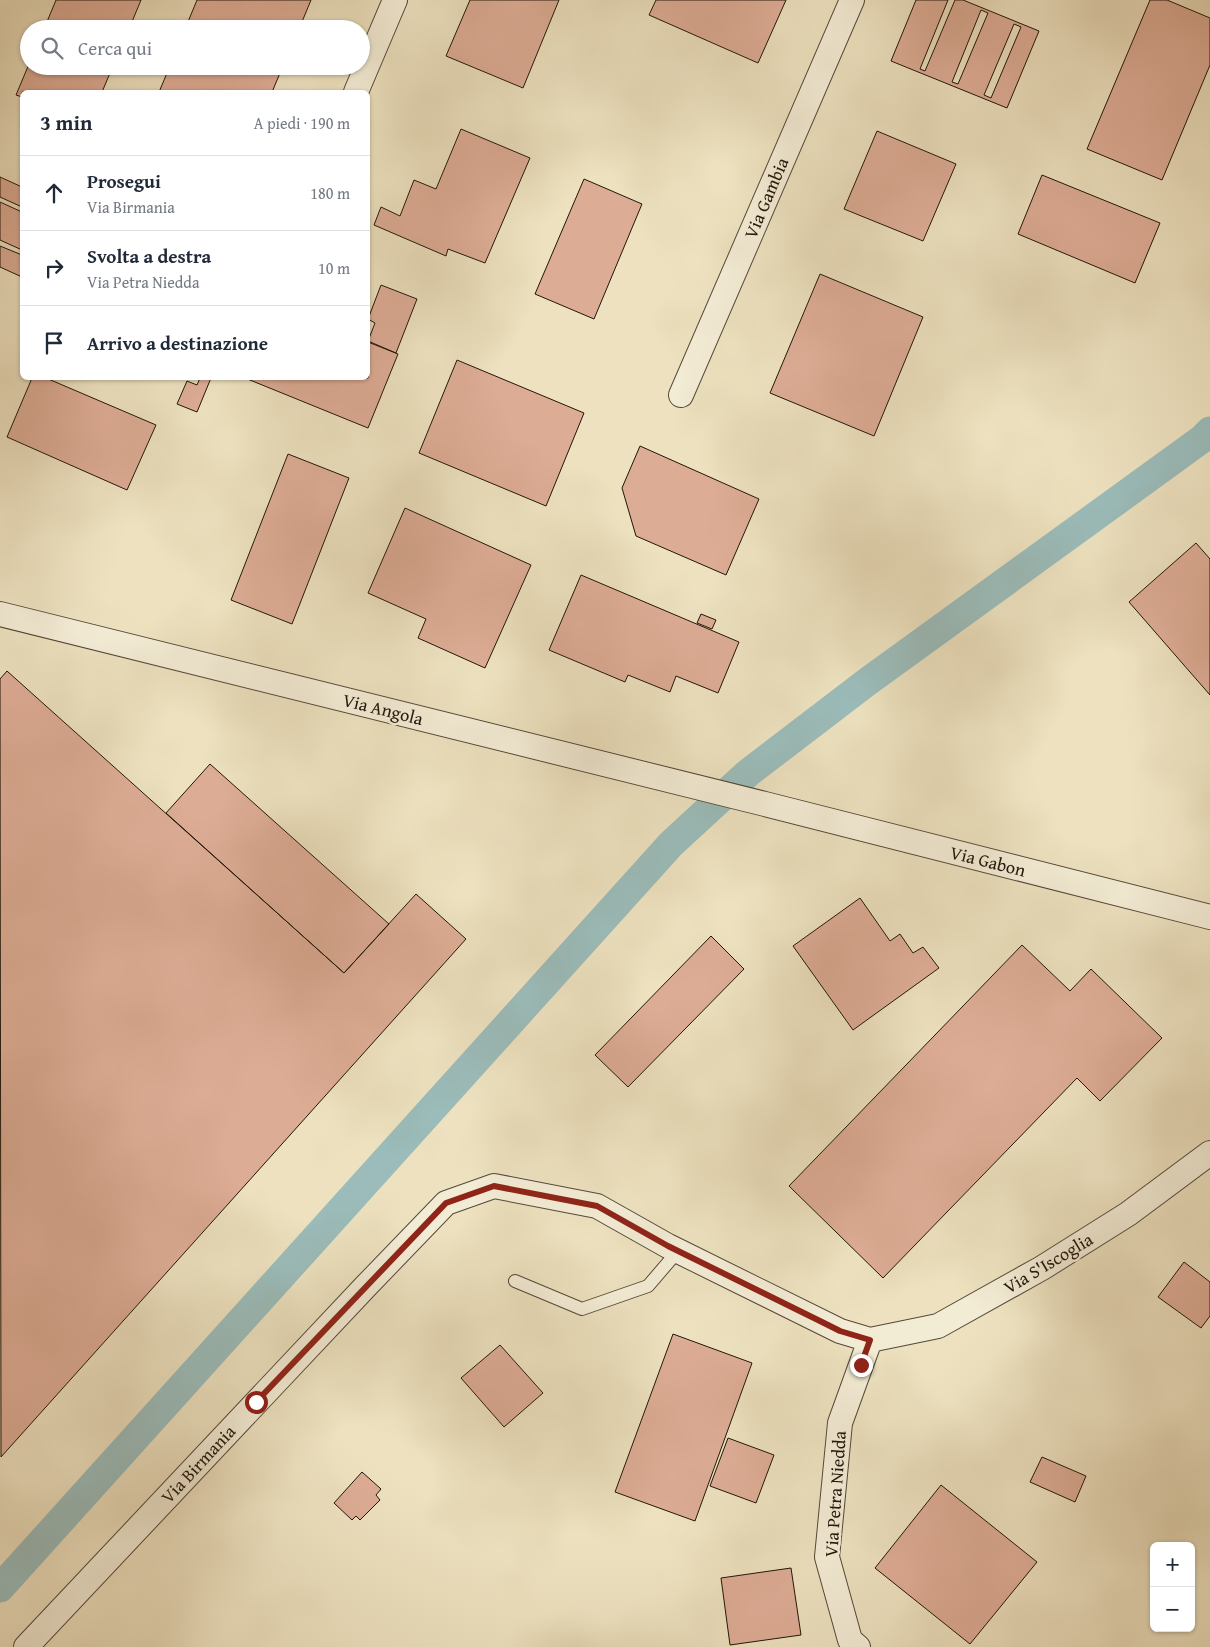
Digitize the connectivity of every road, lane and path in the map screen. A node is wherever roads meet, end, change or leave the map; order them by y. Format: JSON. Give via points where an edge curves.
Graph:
{"nodes":[{"id":1,"x":395,"y":0,"type":"edge"},
{"id":2,"x":852,"y":0,"type":"edge"},
{"id":3,"x":370,"y":59,"type":"edge"},
{"id":4,"x":363,"y":75,"type":"edge"},
{"id":5,"x":357,"y":90,"type":"edge"},
{"id":6,"x":681,"y":395,"type":"dead end"},
{"id":7,"x":0,"y":614,"type":"edge"},
{"id":8,"x":765,"y":804,"type":"joint"},
{"id":9,"x":1210,"y":917,"type":"edge"},
{"id":10,"x":1210,"y":1153,"type":"edge"},
{"id":11,"x":678,"y":1251,"type":"junction"},
{"id":12,"x":515,"y":1281,"type":"dead end"},
{"id":13,"x":870,"y":1340,"type":"junction"},
{"id":14,"x":26,"y":1647,"type":"edge"},
{"id":15,"x":858,"y":1647,"type":"edge"}],
"edges":[{"from":1,"to":3,"type":"street"},
{"from":2,"to":6,"type":"street","name":"Via Gambia"},
{"from":4,"to":5,"type":"street"},
{"from":7,"to":8,"type":"street","name":"Via Angola"},
{"from":8,"to":9,"type":"street","name":"Via Gabon"},
{"from":10,"to":13,"type":"street","name":"Via S'Iscoglia","via":[[1128,1214],[1042,1268],[938,1326]]},
{"from":11,"to":12,"type":"lane","via":[[648,1286],[582,1309]]},
{"from":11,"to":13,"type":"street","name":"Via Birmania","via":[[840,1331]]},
{"from":11,"to":14,"type":"street","name":"Via Birmania","via":[[597,1206],[494,1186],[446,1203]]},
{"from":13,"to":15,"type":"street","name":"Via Petra Niedda","via":[[840,1423],[827,1557],[850,1640]]}]}
